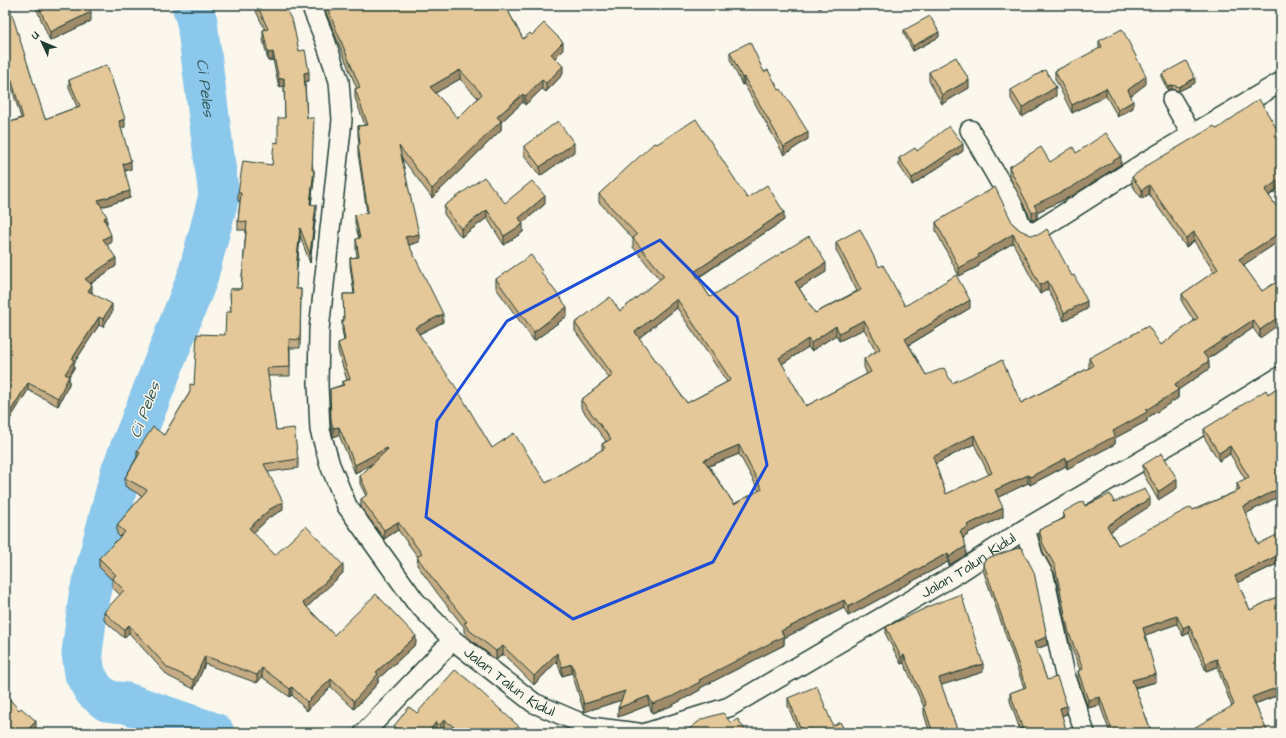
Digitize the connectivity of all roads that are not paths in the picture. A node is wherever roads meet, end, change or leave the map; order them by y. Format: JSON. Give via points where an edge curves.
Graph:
{"nodes":[{"id":1,"x":311,"y":5,"type":"edge"},
{"id":2,"x":1281,"y":82,"type":"edge"},
{"id":3,"x":1172,"y":100,"type":"dead end"},
{"id":4,"x":970,"y":130,"type":"dead end"},
{"id":5,"x":1192,"y":135,"type":"junction"},
{"id":6,"x":1281,"y":376,"type":"edge"},
{"id":7,"x":1025,"y":529,"type":"junction"},
{"id":8,"x":454,"y":640,"type":"junction"},
{"id":9,"x":364,"y":733,"type":"edge"},
{"id":10,"x":638,"y":733,"type":"edge"},
{"id":11,"x":646,"y":733,"type":"edge"},
{"id":12,"x":1085,"y":733,"type":"edge"}],
"edges":[{"from":1,"to":8,"type":"street","name":"Jalan Talun Kidul","via":[[339,81],[342,120],[319,330],[320,430],[330,465],[347,506],[415,601]]},
{"from":2,"to":5,"type":"street"},
{"from":3,"to":5,"type":"street"},
{"from":4,"to":5,"type":"street","via":[[1021,225],[1034,233]]},
{"from":6,"to":7,"type":"street","name":"Jalan Talun Kidul"},
{"from":7,"to":11,"type":"street","name":"Jalan Talun Kidul","via":[[958,573],[729,707]]},
{"from":7,"to":12,"type":"street","via":[[1033,556],[1044,576],[1065,675]]},
{"from":8,"to":9,"type":"street"},
{"from":8,"to":10,"type":"street","name":"Jalan Talun Kidul","via":[[534,703],[590,727]]}]}
